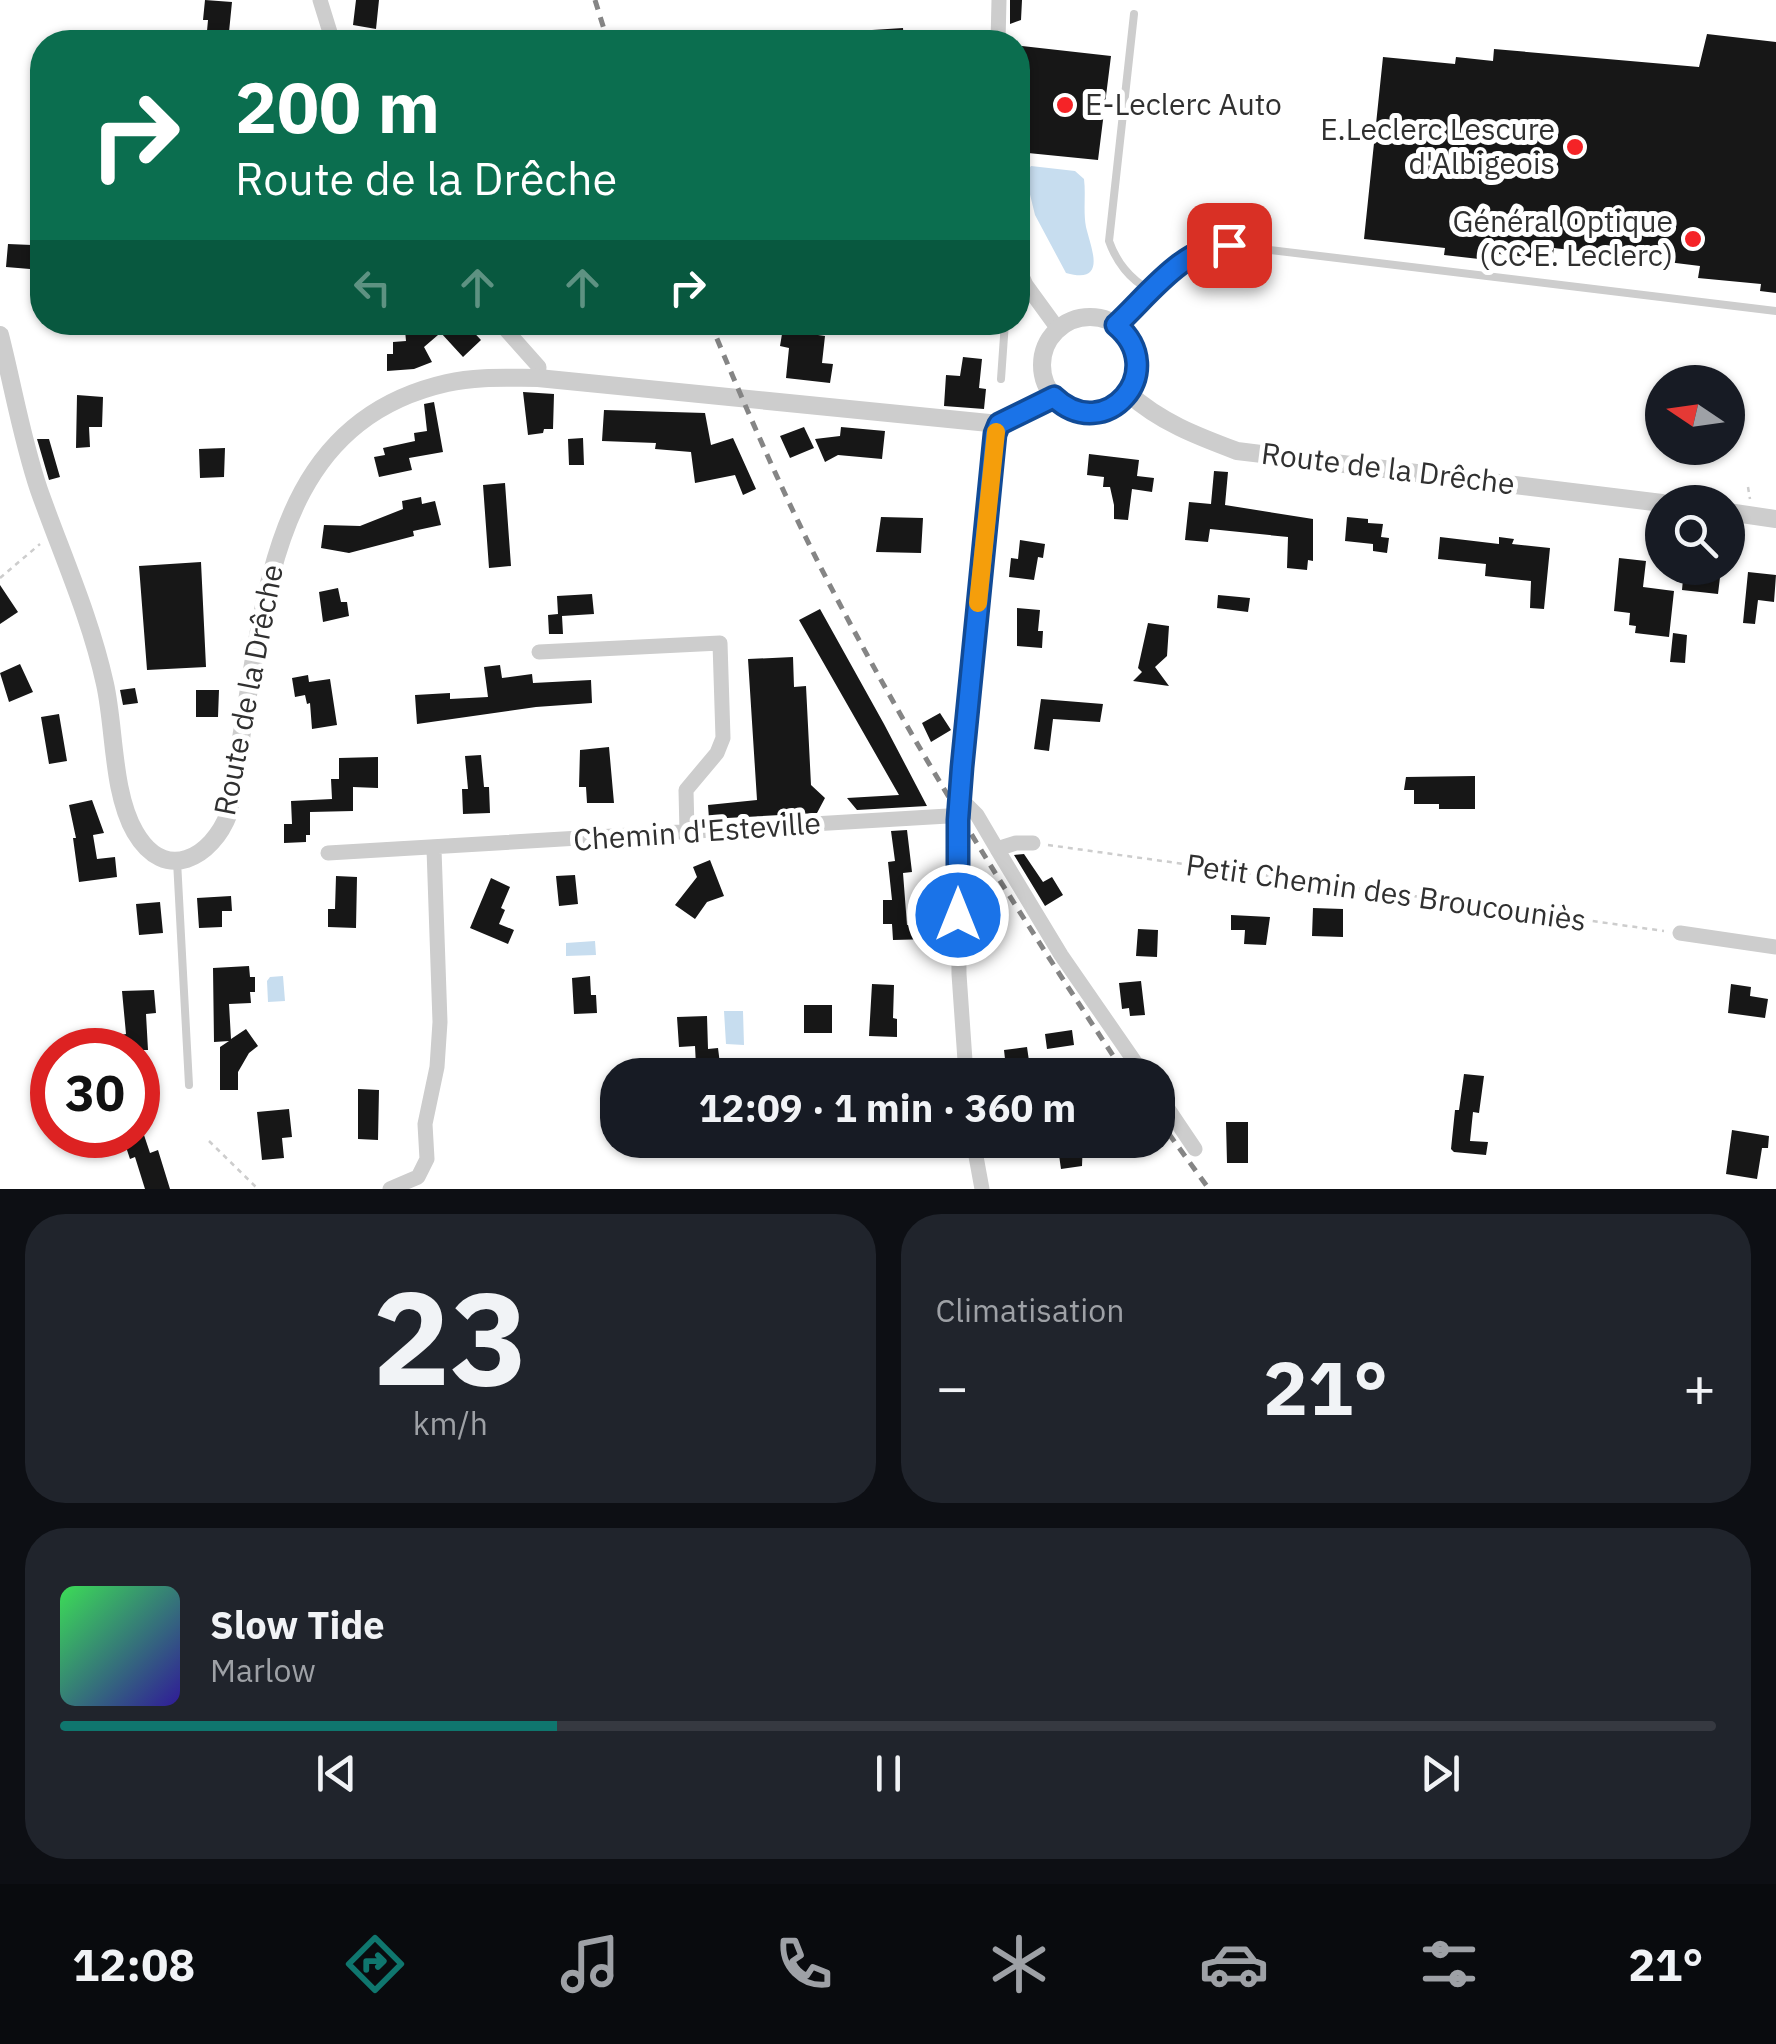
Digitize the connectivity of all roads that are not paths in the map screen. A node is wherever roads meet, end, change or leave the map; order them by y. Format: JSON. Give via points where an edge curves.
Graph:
{"nodes":[{"id":1,"x":320,"y":0,"type":"edge"},
{"id":2,"x":999,"y":0,"type":"edge"},
{"id":3,"x":1134,"y":14,"type":"dead end"},
{"id":4,"x":329,"y":30,"type":"edge"},
{"id":5,"x":998,"y":30,"type":"edge"},
{"id":6,"x":1149,"y":289,"type":"junction"},
{"id":7,"x":1030,"y":290,"type":"edge"},
{"id":8,"x":1776,"y":311,"type":"edge"},
{"id":9,"x":1116,"y":325,"type":"junction"},
{"id":10,"x":1058,"y":330,"type":"junction"},
{"id":11,"x":0,"y":335,"type":"edge"},
{"id":12,"x":510,"y":335,"type":"edge"},
{"id":13,"x":1004,"y":335,"type":"edge"},
{"id":14,"x":538,"y":378,"type":"junction"},
{"id":15,"x":1001,"y":378,"type":"dead end"},
{"id":16,"x":1128,"y":393,"type":"junction"},
{"id":17,"x":1054,"y":397,"type":"junction"},
{"id":18,"x":999,"y":424,"type":"junction"},
{"id":19,"x":1645,"y":501,"type":"edge"},
{"id":20,"x":1745,"y":514,"type":"edge"},
{"id":21,"x":1776,"y":519,"type":"edge"},
{"id":22,"x":539,"y":652,"type":"dead end"},
{"id":23,"x":960,"y":798,"type":"junction"},
{"id":24,"x":958,"y":820,"type":"junction"},
{"id":25,"x":687,"y":832,"type":"junction"},
{"id":26,"x":1033,"y":843,"type":"road end"},
{"id":27,"x":434,"y":849,"type":"junction"},
{"id":28,"x":997,"y":849,"type":"junction"},
{"id":29,"x":328,"y":853,"type":"dead end"},
{"id":30,"x":177,"y":862,"type":"junction"},
{"id":31,"x":1680,"y":933,"type":"road end"},
{"id":32,"x":1776,"y":947,"type":"edge"},
{"id":33,"x":965,"y":1058,"type":"edge"},
{"id":34,"x":1132,"y":1058,"type":"edge"},
{"id":35,"x":189,"y":1085,"type":"dead end"},
{"id":36,"x":1175,"y":1119,"type":"edge"},
{"id":37,"x":1196,"y":1149,"type":"dead end"},
{"id":38,"x":976,"y":1158,"type":"edge"},
{"id":39,"x":390,"y":1189,"type":"edge"},
{"id":40,"x":982,"y":1189,"type":"edge"}],
"edges":[{"from":1,"to":4,"type":"street"},
{"from":2,"to":5,"type":"street"},
{"from":3,"to":6,"type":"lane","via":[[1109,241],[1125,270]]},
{"from":6,"to":8,"type":"lane","via":[[1172,269],[1229,245]]},
{"from":6,"to":9,"type":"lane"},
{"from":7,"to":10,"type":"street"},
{"from":9,"to":10,"type":"street","via":[[1090,317]]},
{"from":9,"to":16,"type":"street","via":[[1136,356]]},
{"from":10,"to":17,"type":"street","via":[[1042,362]]},
{"from":11,"to":30,"type":"street","via":[[38,486],[87,614],[127,813],[149,849]]},
{"from":12,"to":14,"type":"street","via":[[539,368]]},
{"from":13,"to":15,"type":"lane"},
{"from":14,"to":18,"type":"street","name":"Route de la Drêche"},
{"from":14,"to":30,"type":"street","name":"Route de la Drêche","via":[[448,382],[396,400],[337,445],[305,484],[281,534],[264,596],[229,813],[214,842]]},
{"from":16,"to":17,"type":"street","via":[[1106,410],[1087,413]]},
{"from":16,"to":19,"type":"street","name":"Route de la Drêche","via":[[1178,428],[1236,451]]},
{"from":17,"to":18,"type":"street"},
{"from":18,"to":23,"type":"street"},
{"from":20,"to":21,"type":"street"},
{"from":22,"to":25,"type":"street","via":[[720,643],[724,738],[686,790]]},
{"from":23,"to":24,"type":"street"},
{"from":23,"to":28,"type":"street"},
{"from":24,"to":25,"type":"street","name":"Chemin d'Esteville"},
{"from":24,"to":33,"type":"street"},
{"from":25,"to":27,"type":"street","name":"Chemin d'Esteville"},
{"from":26,"to":28,"type":"street"},
{"from":27,"to":29,"type":"street","name":"Chemin d'Esteville"},
{"from":27,"to":39,"type":"street","via":[[440,1022],[425,1124],[427,1159],[418,1178]]},
{"from":28,"to":34,"type":"street"},
{"from":30,"to":35,"type":"lane"},
{"from":31,"to":32,"type":"street"},
{"from":36,"to":37,"type":"street"},
{"from":38,"to":40,"type":"street"}]}
